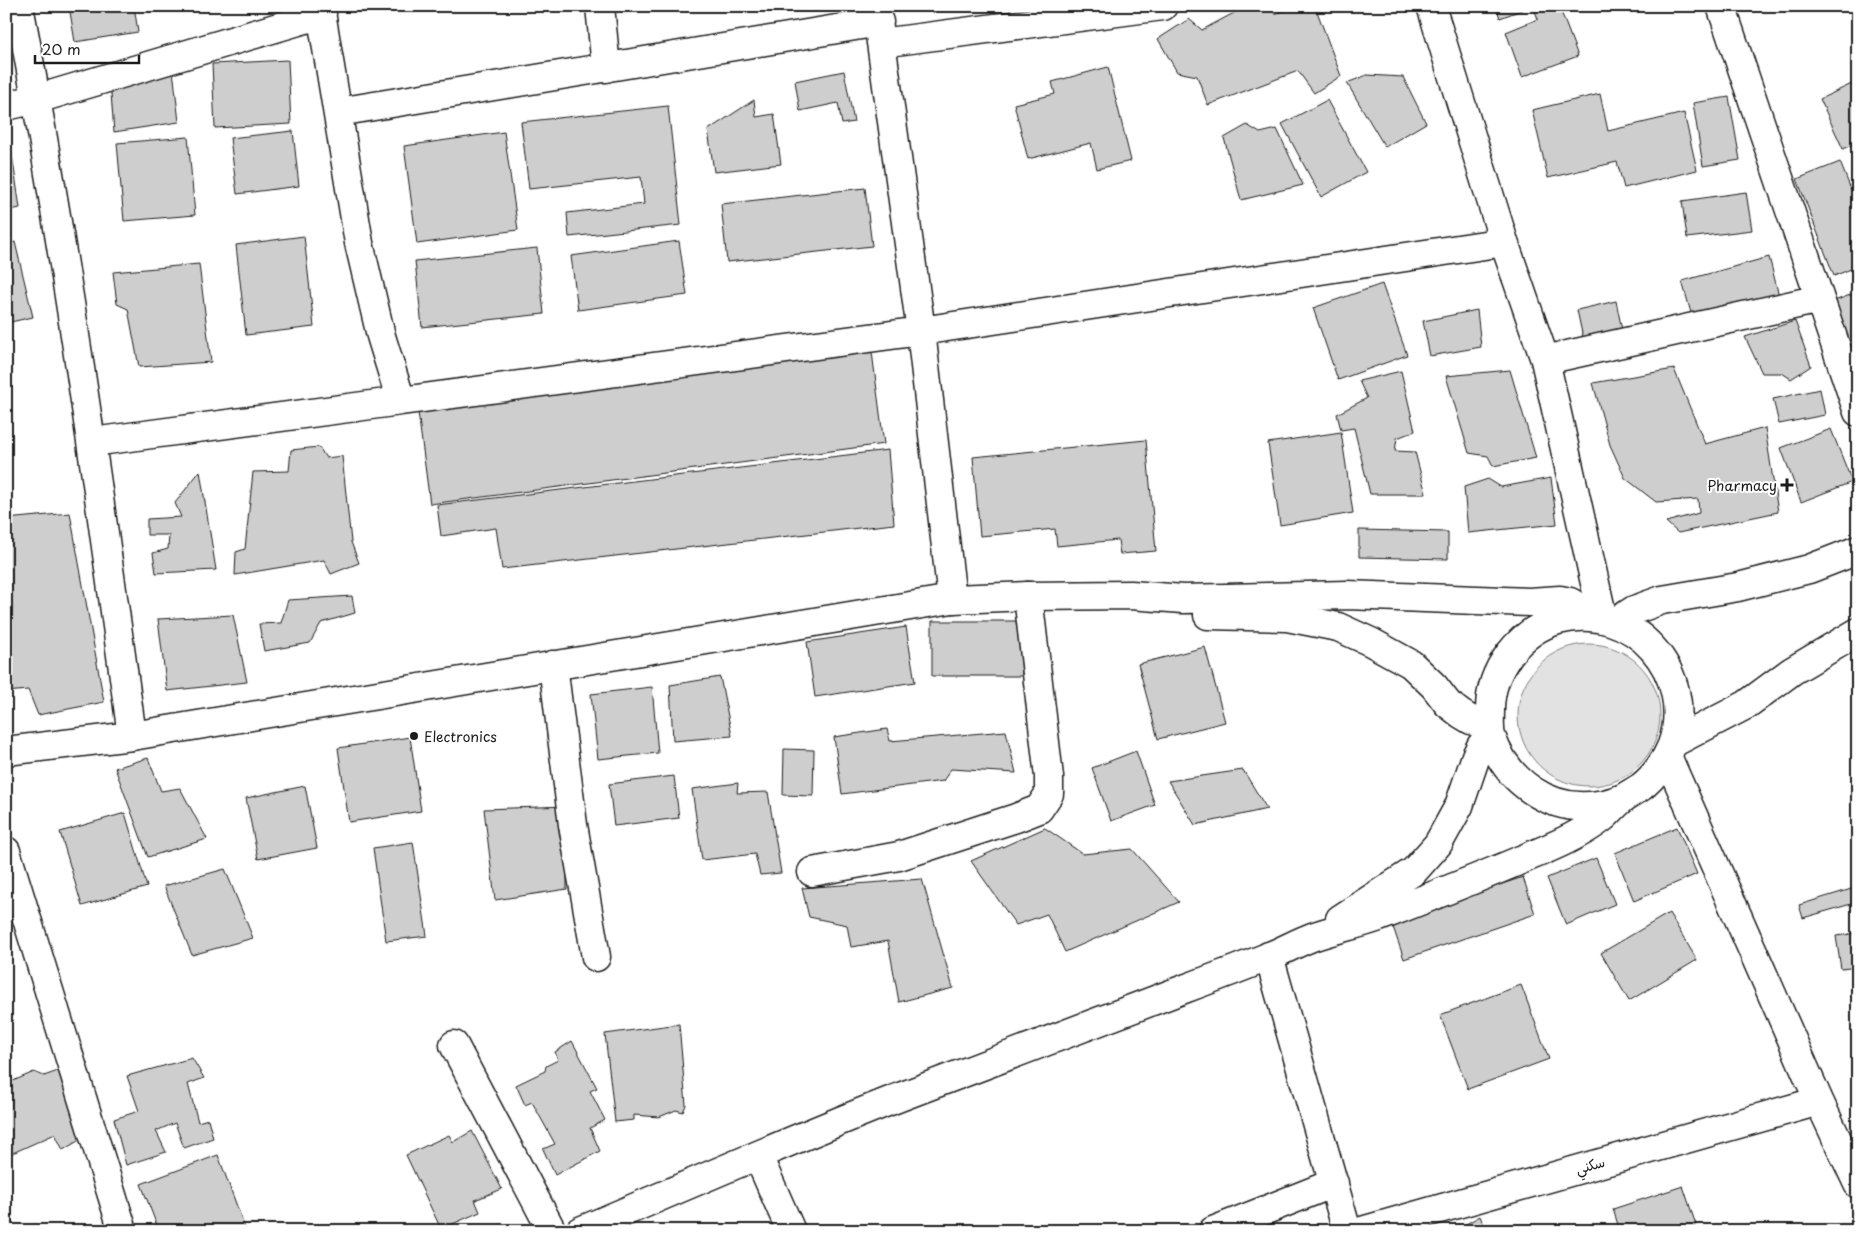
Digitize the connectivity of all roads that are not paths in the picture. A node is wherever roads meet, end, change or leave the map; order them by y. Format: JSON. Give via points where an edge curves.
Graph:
{"nodes":[{"id":1,"x":19,"y":6,"type":"edge"},
{"id":2,"x":600,"y":6,"type":"edge"},
{"id":3,"x":1164,"y":6,"type":"edge"},
{"id":4,"x":1431,"y":6,"type":"edge"},
{"id":5,"x":1721,"y":6,"type":"edge"},
{"id":6,"x":321,"y":10,"type":"edge"},
{"id":7,"x":879,"y":24,"type":"edge"},
{"id":8,"x":606,"y":68,"type":"junction"},
{"id":9,"x":37,"y":99,"type":"junction"},
{"id":10,"x":6,"y":106,"type":"edge"},
{"id":11,"x":338,"y":112,"type":"junction"},
{"id":12,"x":1504,"y":242,"type":"junction"},
{"id":13,"x":1820,"y":300,"type":"junction"},
{"id":14,"x":921,"y":331,"type":"junction"},
{"id":15,"x":1545,"y":360,"type":"junction"},
{"id":16,"x":401,"y":401,"type":"junction"},
{"id":17,"x":1858,"y":412,"type":"edge"},
{"id":18,"x":92,"y":442,"type":"junction"},
{"id":19,"x":1858,"y":550,"type":"edge"},
{"id":20,"x":1131,"y":595,"type":"junction"},
{"id":21,"x":1028,"y":596,"type":"junction"},
{"id":22,"x":952,"y":599,"type":"junction"},
{"id":23,"x":1601,"y":619,"type":"junction"},
{"id":24,"x":1858,"y":632,"type":"edge"},
{"id":25,"x":552,"y":665,"type":"junction"},
{"id":26,"x":1491,"y":732,"type":"junction"},
{"id":27,"x":132,"y":736,"type":"junction"},
{"id":28,"x":1670,"y":749,"type":"junction"},
{"id":29,"x":6,"y":750,"type":"edge"},
{"id":30,"x":1623,"y":798,"type":"junction"},
{"id":31,"x":6,"y":852,"type":"edge"},
{"id":32,"x":812,"y":872,"type":"dead end"},
{"id":33,"x":1312,"y":938,"type":"junction"},
{"id":34,"x":1269,"y":956,"type":"junction"},
{"id":35,"x":596,"y":957,"type":"dead end"},
{"id":36,"x":454,"y":1045,"type":"dead end"},
{"id":37,"x":1819,"y":1101,"type":"junction"},
{"id":38,"x":758,"y":1156,"type":"junction"},
{"id":39,"x":1334,"y":1183,"type":"junction"},
{"id":40,"x":1858,"y":1184,"type":"edge"},
{"id":41,"x":614,"y":1224,"type":"edge"},
{"id":42,"x":123,"y":1231,"type":"edge"},
{"id":43,"x":552,"y":1231,"type":"edge"},
{"id":44,"x":580,"y":1231,"type":"edge"},
{"id":45,"x":791,"y":1231,"type":"edge"},
{"id":46,"x":1212,"y":1231,"type":"edge"},
{"id":47,"x":1347,"y":1231,"type":"edge"},
{"id":48,"x":1362,"y":1231,"type":"edge"}],
"edges":[{"from":1,"to":9,"type":"street"},
{"from":2,"to":8,"type":"street"},
{"from":3,"to":7,"type":"street"},
{"from":4,"to":12,"type":"street"},
{"from":5,"to":13,"type":"street"},
{"from":6,"to":9,"type":"street"},
{"from":6,"to":11,"type":"street"},
{"from":7,"to":8,"type":"street"},
{"from":7,"to":14,"type":"street"},
{"from":8,"to":11,"type":"street"},
{"from":9,"to":10,"type":"street"},
{"from":9,"to":18,"type":"street"},
{"from":11,"to":16,"type":"street","via":[[359,243],[381,336]]},
{"from":12,"to":14,"type":"street"},
{"from":12,"to":15,"type":"street"},
{"from":13,"to":15,"type":"street"},
{"from":13,"to":17,"type":"street"},
{"from":14,"to":16,"type":"street"},
{"from":14,"to":22,"type":"street"},
{"from":15,"to":23,"type":"street"},
{"from":16,"to":18,"type":"street"},
{"from":18,"to":27,"type":"street"},
{"from":19,"to":23,"type":"street","via":[[1809,569],[1738,587],[1662,600]]},
{"from":20,"to":21,"type":"street"},
{"from":20,"to":23,"type":"street","via":[[1183,599],[1347,595],[1529,602],[1560,600]]},
{"from":20,"to":26,"type":"street","via":[[1180,615],[1287,617],[1338,627],[1410,664],[1448,704]]},
{"from":21,"to":22,"type":"street"},
{"from":21,"to":32,"type":"street","via":[[1050,777],[1049,794],[1038,809],[899,856]]},
{"from":22,"to":25,"type":"street"},
{"from":23,"to":26,"type":"street","via":[[1558,620],[1533,631],[1512,650],[1497,672],[1490,699]]},
{"from":23,"to":28,"type":"street","via":[[1636,633],[1655,650],[1669,670],[1676,694],[1678,719]]},
{"from":24,"to":28,"type":"street","via":[[1792,671],[1746,705]]},
{"from":25,"to":27,"type":"street"},
{"from":25,"to":35,"type":"street","via":[[573,825]]},
{"from":26,"to":30,"type":"street","via":[[1503,762],[1520,782],[1543,798],[1569,806],[1596,806]]},
{"from":26,"to":33,"type":"street","via":[[1476,756],[1460,806],[1438,844],[1414,870]]},
{"from":27,"to":29,"type":"street"},
{"from":28,"to":30,"type":"street","via":[[1656,773]]},
{"from":28,"to":37,"type":"street"},
{"from":30,"to":33,"type":"street","via":[[1601,819],[1539,852],[1376,918]]},
{"from":31,"to":42,"type":"street"},
{"from":33,"to":34,"type":"street"},
{"from":34,"to":38,"type":"street","via":[[895,1099]]},
{"from":34,"to":39,"type":"street"},
{"from":36,"to":43,"type":"street"},
{"from":37,"to":40,"type":"street"},
{"from":37,"to":48,"type":"street","name":"سكني"},
{"from":38,"to":41,"type":"street"},
{"from":38,"to":45,"type":"street"},
{"from":39,"to":46,"type":"street"},
{"from":39,"to":47,"type":"street"},
{"from":41,"to":44,"type":"street"}]}
